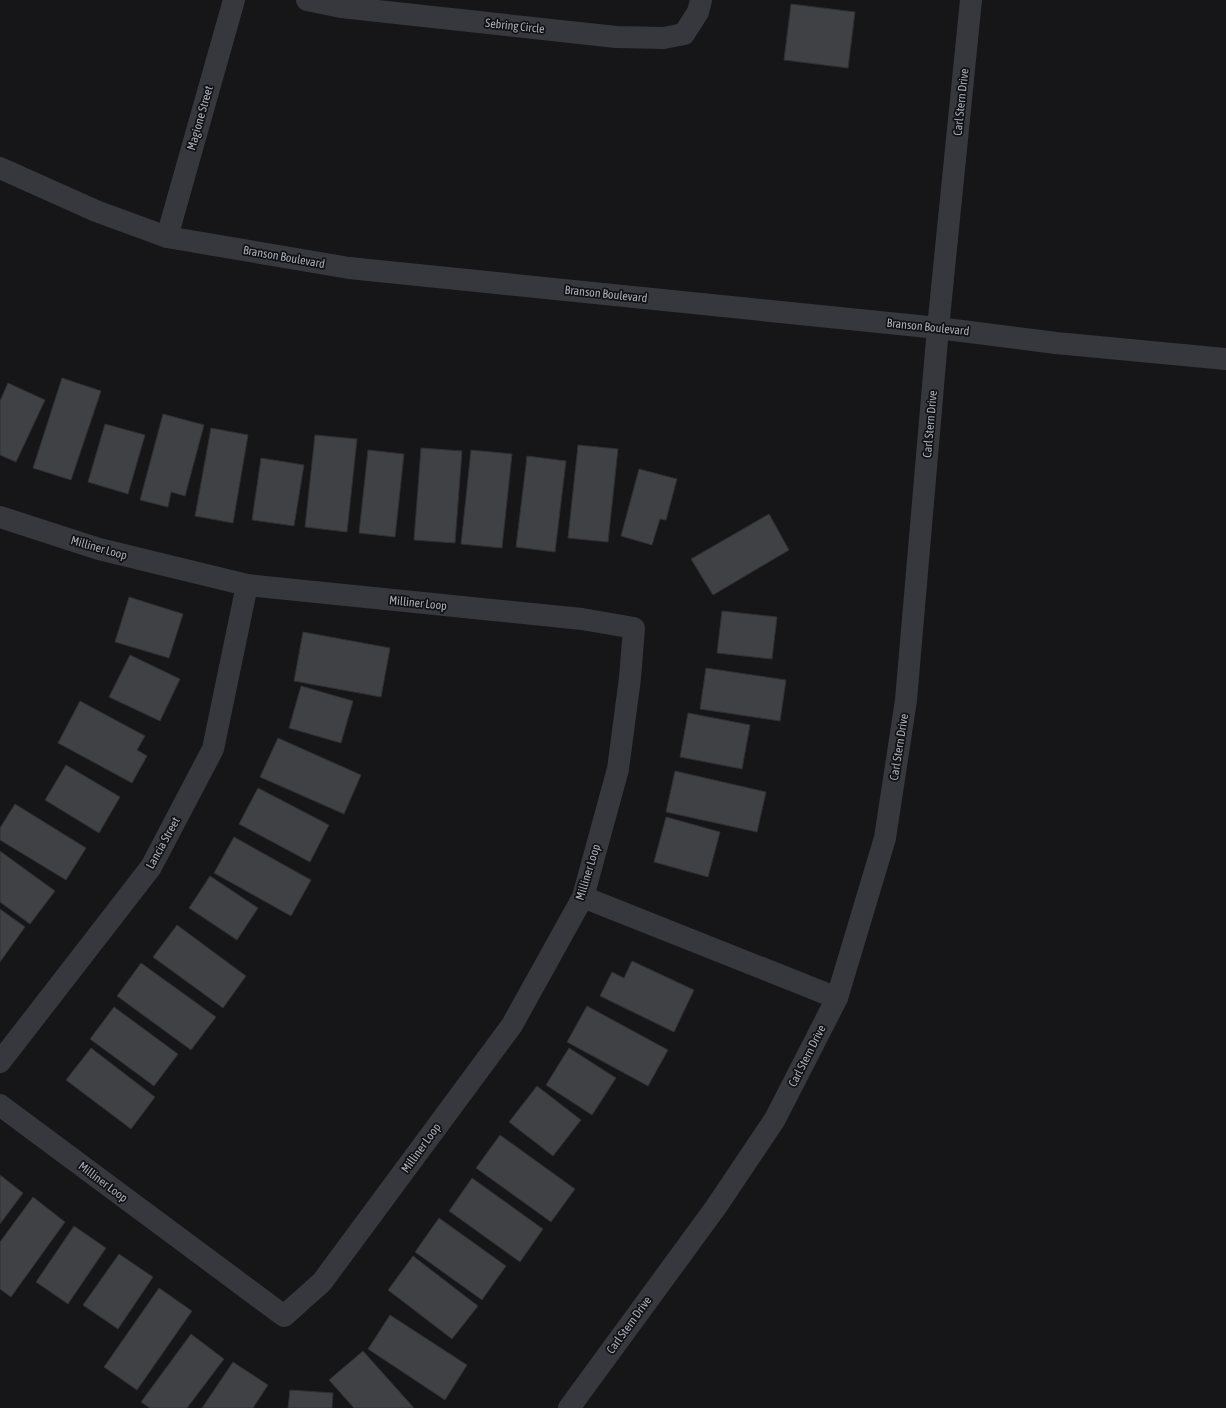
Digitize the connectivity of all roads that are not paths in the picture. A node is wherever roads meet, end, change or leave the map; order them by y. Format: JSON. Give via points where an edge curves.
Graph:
{"nodes":[{"id":1,"x":234,"y":0,"type":"edge"},
{"id":2,"x":307,"y":0,"type":"edge"},
{"id":3,"x":701,"y":0,"type":"edge"},
{"id":4,"x":971,"y":0,"type":"edge"},
{"id":5,"x":0,"y":168,"type":"edge"},
{"id":6,"x":167,"y":237,"type":"junction"},
{"id":7,"x":938,"y":328,"type":"junction"},
{"id":8,"x":1226,"y":359,"type":"edge"},
{"id":9,"x":0,"y":517,"type":"edge"},
{"id":10,"x":247,"y":586,"type":"junction"},
{"id":11,"x":583,"y":897,"type":"junction"},
{"id":12,"x":837,"y":998,"type":"junction"},
{"id":13,"x":0,"y":1062,"type":"edge"},
{"id":14,"x":0,"y":1105,"type":"edge"},
{"id":15,"x":568,"y":1408,"type":"edge"}],
"edges":[{"from":1,"to":6,"type":"street","name":"Magione Street"},
{"from":2,"to":3,"type":"street","name":"Sebring Circle","via":[[341,7],[616,37],[664,38],[684,34],[698,12]]},
{"from":4,"to":7,"type":"street","name":"Carl Stern Drive"},
{"from":5,"to":6,"type":"street","name":"Branson Boulevard","via":[[96,211]]},
{"from":6,"to":7,"type":"street","name":"Branson Boulevard","via":[[349,268]]},
{"from":7,"to":8,"type":"street","name":"Branson Boulevard","via":[[1056,343]]},
{"from":7,"to":12,"type":"street","name":"Carl Stern Drive","via":[[906,700],[885,838]]},
{"from":9,"to":10,"type":"street","name":"Milliner Loop","via":[[99,550]]},
{"from":10,"to":11,"type":"street","name":"Milliner Loop","via":[[582,619],[634,628],[618,769]]},
{"from":10,"to":13,"type":"street","name":"Lancia Street","via":[[213,749],[151,867]]},
{"from":11,"to":12,"type":"street"},
{"from":11,"to":14,"type":"street","name":"Milliner Loop","via":[[512,1025],[322,1282],[284,1316]]},
{"from":12,"to":15,"type":"street","name":"Carl Stern Drive","via":[[775,1118],[716,1207]]}]}
